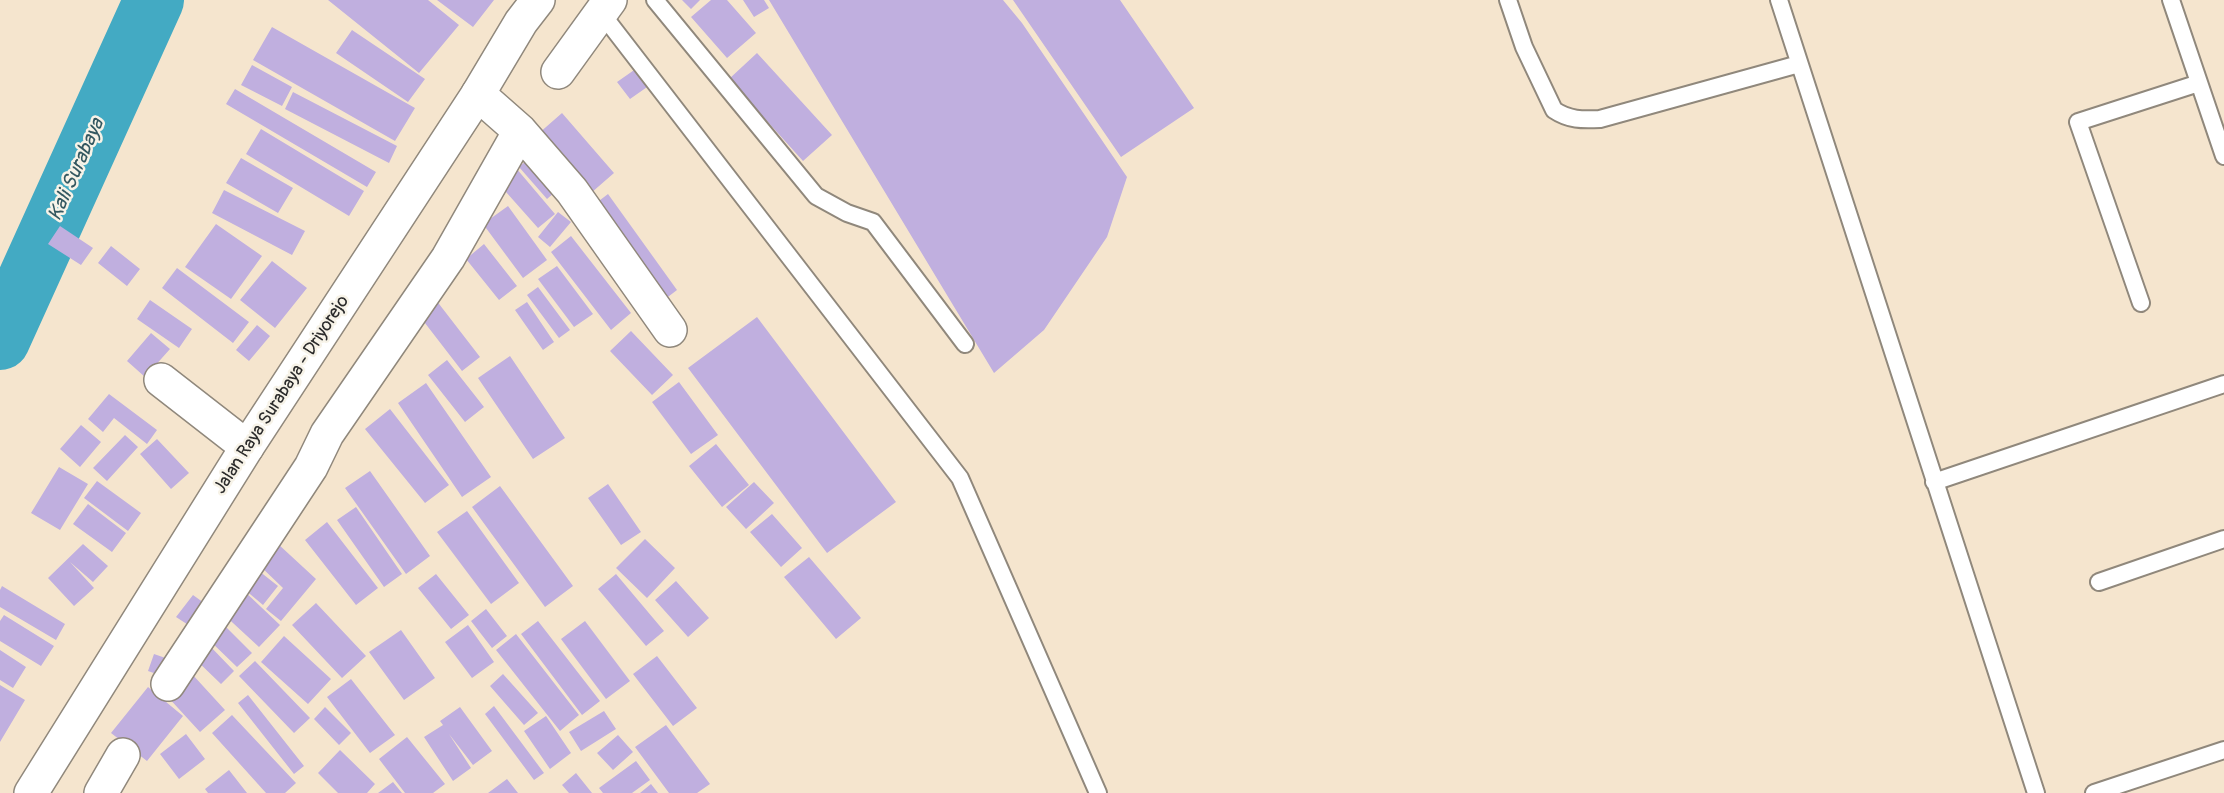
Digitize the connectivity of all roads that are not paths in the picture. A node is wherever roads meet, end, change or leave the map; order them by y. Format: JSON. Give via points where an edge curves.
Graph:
{"nodes":[{"id":1,"x":538,"y":0,"type":"edge"},
{"id":2,"x":655,"y":0,"type":"edge"},
{"id":3,"x":1508,"y":0,"type":"edge"},
{"id":4,"x":1779,"y":0,"type":"edge"},
{"id":5,"x":2171,"y":0,"type":"edge"},
{"id":6,"x":601,"y":4,"type":"edge"},
{"id":7,"x":1799,"y":64,"type":"junction"},
{"id":8,"x":558,"y":72,"type":"dead end"},
{"id":9,"x":2199,"y":83,"type":"junction"},
{"id":10,"x":478,"y":94,"type":"junction"},
{"id":11,"x":520,"y":131,"type":"junction"},
{"id":12,"x":2224,"y":156,"type":"edge"},
{"id":13,"x":2141,"y":303,"type":"dead end"},
{"id":14,"x":670,"y":330,"type":"dead end"},
{"id":15,"x":965,"y":344,"type":"dead end"},
{"id":16,"x":161,"y":380,"type":"dead end"},
{"id":17,"x":2224,"y":384,"type":"edge"},
{"id":18,"x":247,"y":447,"type":"junction"},
{"id":19,"x":1934,"y":482,"type":"junction"},
{"id":20,"x":2224,"y":539,"type":"edge"},
{"id":21,"x":2099,"y":582,"type":"dead end"},
{"id":22,"x":168,"y":684,"type":"dead end"},
{"id":23,"x":2224,"y":750,"type":"edge"},
{"id":24,"x":123,"y":756,"type":"dead end"},
{"id":25,"x":31,"y":793,"type":"edge"},
{"id":26,"x":101,"y":793,"type":"edge"},
{"id":27,"x":1098,"y":793,"type":"edge"},
{"id":28,"x":2036,"y":793,"type":"edge"},
{"id":29,"x":2094,"y":793,"type":"edge"}],
"edges":[{"from":1,"to":10,"type":"street","name":"Jalan Raya Surabaya - Driyorejo"},
{"from":2,"to":15,"type":"lane","via":[[816,196],[873,222]]},
{"from":3,"to":7,"type":"lane","via":[[1524,47],[1554,110],[1578,120],[1600,119]]},
{"from":4,"to":7,"type":"lane"},
{"from":5,"to":9,"type":"lane"},
{"from":6,"to":8,"type":"street"},
{"from":6,"to":27,"type":"lane","via":[[960,478]]},
{"from":7,"to":19,"type":"lane"},
{"from":9,"to":12,"type":"lane"},
{"from":9,"to":13,"type":"lane","via":[[2078,122]]},
{"from":10,"to":11,"type":"street"},
{"from":10,"to":18,"type":"street","name":"Jalan Raya Surabaya - Driyorejo"},
{"from":11,"to":14,"type":"street","via":[[572,191]]},
{"from":11,"to":22,"type":"street","via":[[448,258],[327,434],[311,466]]},
{"from":16,"to":18,"type":"street"},
{"from":17,"to":19,"type":"lane"},
{"from":18,"to":25,"type":"street","name":"Jalan Raya Surabaya - Driyorejo"},
{"from":19,"to":28,"type":"lane"},
{"from":20,"to":21,"type":"lane"},
{"from":23,"to":29,"type":"lane"},
{"from":24,"to":26,"type":"street"}]}
